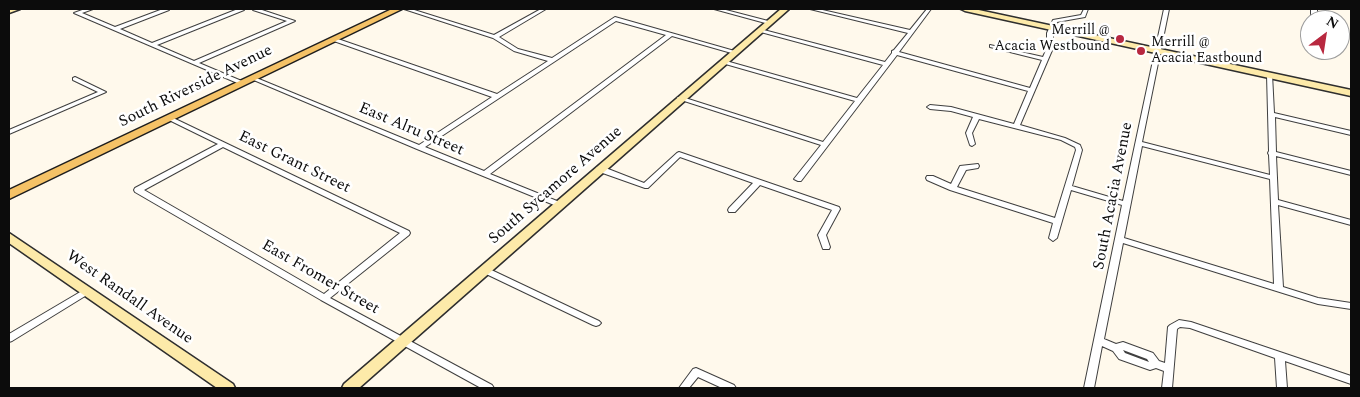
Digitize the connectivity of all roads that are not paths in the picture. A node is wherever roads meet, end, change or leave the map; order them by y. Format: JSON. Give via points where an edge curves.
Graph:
{"nodes":[{"id":1,"x":16,"y":9,"type":"edge"},
{"id":2,"x":90,"y":9,"type":"edge"},
{"id":3,"x":168,"y":9,"type":"edge"},
{"id":4,"x":242,"y":9,"type":"edge"},
{"id":5,"x":255,"y":9,"type":"edge"},
{"id":6,"x":398,"y":9,"type":"edge"},
{"id":7,"x":407,"y":9,"type":"edge"},
{"id":8,"x":544,"y":9,"type":"edge"},
{"id":9,"x":717,"y":9,"type":"edge"},
{"id":10,"x":785,"y":9,"type":"edge"},
{"id":11,"x":813,"y":9,"type":"edge"},
{"id":12,"x":929,"y":9,"type":"edge"},
{"id":13,"x":965,"y":9,"type":"edge"},
{"id":14,"x":1086,"y":9,"type":"edge"},
{"id":15,"x":1166,"y":9,"type":"edge"},
{"id":16,"x":9,"y":11,"type":"edge"},
{"id":17,"x":769,"y":22,"type":"junction"},
{"id":18,"x":115,"y":28,"type":"junction"},
{"id":19,"x":1052,"y":28,"type":"junction"},
{"id":20,"x":760,"y":31,"type":"junction"},
{"id":21,"x":910,"y":32,"type":"junction"},
{"id":22,"x":671,"y":34,"type":"junction"},
{"id":23,"x":495,"y":37,"type":"junction"},
{"id":24,"x":333,"y":39,"type":"junction"},
{"id":25,"x":152,"y":45,"type":"junction"},
{"id":26,"x":992,"y":46,"type":"dead end"},
{"id":27,"x":1157,"y":51,"type":"junction"},
{"id":28,"x":735,"y":52,"type":"junction"},
{"id":29,"x":894,"y":52,"type":"junction"},
{"id":30,"x":552,"y":60,"type":"junction"},
{"id":31,"x":1044,"y":60,"type":"junction"},
{"id":32,"x":724,"y":62,"type":"junction"},
{"id":33,"x":194,"y":63,"type":"junction"},
{"id":34,"x":886,"y":64,"type":"junction"},
{"id":35,"x":1270,"y":75,"type":"junction"},
{"id":36,"x":252,"y":78,"type":"junction"},
{"id":37,"x":75,"y":79,"type":"dead end"},
{"id":38,"x":242,"y":83,"type":"junction"},
{"id":39,"x":1030,"y":90,"type":"junction"},
{"id":40,"x":1351,"y":93,"type":"edge"},
{"id":41,"x":496,"y":96,"type":"junction"},
{"id":42,"x":680,"y":98,"type":"junction"},
{"id":43,"x":858,"y":100,"type":"junction"},
{"id":44,"x":930,"y":107,"type":"dead end"},
{"id":45,"x":1271,"y":114,"type":"junction"},
{"id":46,"x":977,"y":116,"type":"junction"},
{"id":47,"x":169,"y":118,"type":"junction"},
{"id":48,"x":1016,"y":127,"type":"junction"},
{"id":49,"x":9,"y":132,"type":"edge"},
{"id":50,"x":1351,"y":133,"type":"edge"},
{"id":51,"x":1139,"y":143,"type":"junction"},
{"id":52,"x":824,"y":144,"type":"junction"},
{"id":53,"x":972,"y":144,"type":"dead end"},
{"id":54,"x":222,"y":145,"type":"junction"},
{"id":55,"x":419,"y":148,"type":"junction"},
{"id":56,"x":1271,"y":153,"type":"junction"},
{"id":57,"x":975,"y":166,"type":"dead end"},
{"id":58,"x":600,"y":169,"type":"junction"},
{"id":59,"x":1351,"y":172,"type":"edge"},
{"id":60,"x":484,"y":175,"type":"junction"},
{"id":61,"x":930,"y":178,"type":"dead end"},
{"id":62,"x":1273,"y":178,"type":"junction"},
{"id":63,"x":798,"y":179,"type":"dead end"},
{"id":64,"x":758,"y":182,"type":"junction"},
{"id":65,"x":1068,"y":187,"type":"junction"},
{"id":66,"x":953,"y":188,"type":"junction"},
{"id":67,"x":9,"y":195,"type":"edge"},
{"id":68,"x":1274,"y":201,"type":"junction"},
{"id":69,"x":1126,"y":204,"type":"junction"},
{"id":70,"x":559,"y":205,"type":"junction"},
{"id":71,"x":732,"y":210,"type":"dead end"},
{"id":72,"x":1058,"y":222,"type":"junction"},
{"id":73,"x":1351,"y":222,"type":"edge"},
{"id":74,"x":9,"y":237,"type":"edge"},
{"id":75,"x":1053,"y":238,"type":"dead end"},
{"id":76,"x":1119,"y":239,"type":"junction"},
{"id":77,"x":826,"y":247,"type":"dead end"},
{"id":78,"x":485,"y":270,"type":"junction"},
{"id":79,"x":1279,"y":289,"type":"junction"},
{"id":80,"x":87,"y":291,"type":"junction"},
{"id":81,"x":324,"y":298,"type":"junction"},
{"id":82,"x":1351,"y":306,"type":"edge"},
{"id":83,"x":596,"y":323,"type":"dead end"},
{"id":84,"x":9,"y":338,"type":"edge"},
{"id":85,"x":1099,"y":341,"type":"junction"},
{"id":86,"x":403,"y":342,"type":"junction"},
{"id":87,"x":1280,"y":356,"type":"junction"},
{"id":88,"x":1168,"y":368,"type":"junction"},
{"id":89,"x":1351,"y":380,"type":"edge"},
{"id":90,"x":228,"y":388,"type":"edge"},
{"id":91,"x":349,"y":388,"type":"edge"},
{"id":92,"x":489,"y":388,"type":"edge"},
{"id":93,"x":684,"y":388,"type":"edge"},
{"id":94,"x":731,"y":388,"type":"edge"},
{"id":95,"x":1089,"y":388,"type":"edge"},
{"id":96,"x":1167,"y":388,"type":"edge"},
{"id":97,"x":1282,"y":388,"type":"edge"}],
"edges":[{"from":1,"to":16,"type":"street"},
{"from":2,"to":18,"type":"street","via":[[77,13]]},
{"from":3,"to":18,"type":"street"},
{"from":4,"to":25,"type":"street"},
{"from":5,"to":33,"type":"street","via":[[292,21]]},
{"from":6,"to":24,"type":"main road","name":"South Riverside Avenue"},
{"from":7,"to":23,"type":"street"},
{"from":8,"to":23,"type":"street"},
{"from":9,"to":17,"type":"street"},
{"from":10,"to":17,"type":"street","name":"South Sycamore Avenue"},
{"from":11,"to":21,"type":"street"},
{"from":12,"to":21,"type":"street"},
{"from":13,"to":19,"type":"street"},
{"from":14,"to":19,"type":"street","via":[[1083,16],[1055,21]]},
{"from":15,"to":27,"type":"street","name":"South Acacia Avenue"},
{"from":17,"to":20,"type":"street","name":"South Sycamore Avenue"},
{"from":18,"to":25,"type":"street"},
{"from":19,"to":27,"type":"street"},
{"from":19,"to":31,"type":"street","via":[[1050,48]]},
{"from":20,"to":28,"type":"street","name":"South Sycamore Avenue"},
{"from":20,"to":34,"type":"street"},
{"from":21,"to":29,"type":"street"},
{"from":22,"to":28,"type":"street"},
{"from":22,"to":30,"type":"street","via":[[615,19]]},
{"from":22,"to":60,"type":"street"},
{"from":23,"to":30,"type":"street","via":[[516,50]]},
{"from":24,"to":36,"type":"main road","name":"South Riverside Avenue"},
{"from":24,"to":41,"type":"street"},
{"from":25,"to":33,"type":"street"},
{"from":26,"to":31,"type":"street"},
{"from":27,"to":35,"type":"street"},
{"from":27,"to":51,"type":"street","name":"South Acacia Avenue"},
{"from":28,"to":32,"type":"street","name":"South Sycamore Avenue"},
{"from":29,"to":34,"type":"street"},
{"from":29,"to":39,"type":"street"},
{"from":30,"to":41,"type":"street"},
{"from":31,"to":39,"type":"street"},
{"from":32,"to":42,"type":"street","name":"South Sycamore Avenue"},
{"from":32,"to":43,"type":"street"},
{"from":33,"to":38,"type":"street"},
{"from":34,"to":43,"type":"street"},
{"from":35,"to":40,"type":"street"},
{"from":35,"to":45,"type":"street"},
{"from":36,"to":38,"type":"main road","name":"South Riverside Avenue"},
{"from":36,"to":55,"type":"street","name":"East Alru Street"},
{"from":37,"to":49,"type":"street","via":[[103,92]]},
{"from":38,"to":47,"type":"main road","name":"South Riverside Avenue"},
{"from":39,"to":48,"type":"street"},
{"from":41,"to":55,"type":"street"},
{"from":42,"to":52,"type":"street"},
{"from":42,"to":58,"type":"street","name":"South Sycamore Avenue"},
{"from":43,"to":52,"type":"street"},
{"from":44,"to":46,"type":"street"},
{"from":45,"to":50,"type":"street"},
{"from":45,"to":56,"type":"street"},
{"from":46,"to":48,"type":"street"},
{"from":46,"to":53,"type":"street","via":[[970,133]]},
{"from":47,"to":54,"type":"street","name":"East Grant Street"},
{"from":47,"to":67,"type":"main road","name":"South Riverside Avenue"},
{"from":48,"to":65,"type":"street","via":[[1078,146]]},
{"from":51,"to":62,"type":"street"},
{"from":51,"to":69,"type":"street","name":"South Acacia Avenue"},
{"from":52,"to":63,"type":"street"},
{"from":54,"to":81,"type":"street","name":"East Grant Street","via":[[406,233]]},
{"from":54,"to":81,"type":"street","name":"East Fromer Street","via":[[138,190]]},
{"from":55,"to":60,"type":"street","name":"East Alru Street"},
{"from":56,"to":59,"type":"street"},
{"from":56,"to":62,"type":"street"},
{"from":57,"to":66,"type":"street","via":[[964,168]]},
{"from":58,"to":64,"type":"street","via":[[645,186],[678,154]]},
{"from":58,"to":70,"type":"street","name":"South Sycamore Avenue"},
{"from":60,"to":70,"type":"street","name":"East Alru Street"},
{"from":61,"to":66,"type":"street"},
{"from":62,"to":68,"type":"street"},
{"from":64,"to":71,"type":"street"},
{"from":64,"to":77,"type":"street","via":[[836,209],[822,235]]},
{"from":65,"to":69,"type":"street"},
{"from":65,"to":72,"type":"street"},
{"from":66,"to":72,"type":"street"},
{"from":68,"to":73,"type":"street"},
{"from":68,"to":79,"type":"street"},
{"from":69,"to":76,"type":"street","name":"South Acacia Avenue"},
{"from":70,"to":78,"type":"street","name":"South Sycamore Avenue"},
{"from":72,"to":75,"type":"street"},
{"from":74,"to":80,"type":"street","name":"West Randall Avenue"},
{"from":76,"to":79,"type":"street"},
{"from":76,"to":85,"type":"street","name":"South Acacia Avenue"},
{"from":78,"to":83,"type":"street"},
{"from":78,"to":86,"type":"street","name":"South Sycamore Avenue"},
{"from":79,"to":82,"type":"street","via":[[1318,301]]},
{"from":80,"to":84,"type":"street"},
{"from":80,"to":90,"type":"street","name":"West Randall Avenue"},
{"from":81,"to":86,"type":"street","name":"East Fromer Street"},
{"from":85,"to":88,"type":"street","via":[[1116,348],[1122,356],[1136,356],[1150,366],[1156,364]]},
{"from":85,"to":95,"type":"street","name":"South Acacia Avenue"},
{"from":86,"to":91,"type":"street","name":"South Sycamore Avenue"},
{"from":86,"to":92,"type":"street","name":"East Fromer Street"},
{"from":87,"to":88,"type":"street","via":[[1180,323],[1173,327]]},
{"from":87,"to":89,"type":"street"},
{"from":87,"to":97,"type":"street"},
{"from":88,"to":96,"type":"street"},
{"from":93,"to":94,"type":"street","via":[[696,372]]}]}
